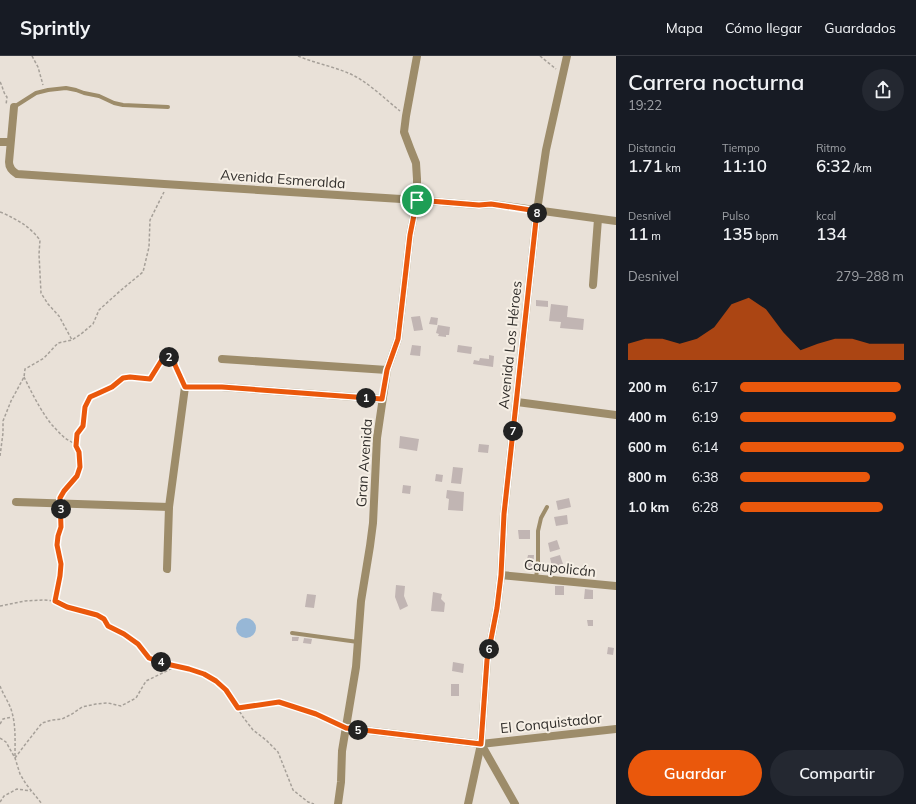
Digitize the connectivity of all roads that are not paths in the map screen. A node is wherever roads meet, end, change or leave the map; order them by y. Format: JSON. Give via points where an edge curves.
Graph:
{"nodes":[{"id":1,"x":417,"y":56,"type":"edge"},
{"id":2,"x":566,"y":56,"type":"edge"},
{"id":3,"x":14,"y":107,"type":"joint"},
{"id":4,"x":168,"y":107,"type":"dead end"},
{"id":5,"x":0,"y":142,"type":"edge"},
{"id":6,"x":10,"y":142,"type":"junction"},
{"id":7,"x":417,"y":200,"type":"junction"},
{"id":8,"x":537,"y":211,"type":"junction"},
{"id":9,"x":598,"y":219,"type":"junction"},
{"id":10,"x":616,"y":221,"type":"edge"},
{"id":11,"x":593,"y":285,"type":"dead end"},
{"id":12,"x":222,"y":359,"type":"dead end"},
{"id":13,"x":387,"y":370,"type":"junction"},
{"id":14,"x":382,"y":399,"type":"junction"},
{"id":15,"x":517,"y":402,"type":"junction"},
{"id":16,"x":616,"y":415,"type":"edge"},
{"id":17,"x":16,"y":502,"type":"dead end"},
{"id":18,"x":169,"y":507,"type":"junction"},
{"id":19,"x":547,"y":507,"type":"dead end"},
{"id":20,"x":167,"y":569,"type":"dead end"},
{"id":21,"x":501,"y":575,"type":"junction"},
{"id":22,"x":536,"y":578,"type":"junction"},
{"id":23,"x":616,"y":586,"type":"edge"},
{"id":24,"x":292,"y":633,"type":"dead end"},
{"id":25,"x":358,"y":642,"type":"junction"},
{"id":26,"x":346,"y":728,"type":"junction"},
{"id":27,"x":616,"y":729,"type":"edge"},
{"id":28,"x":481,"y":744,"type":"junction"},
{"id":29,"x":338,"y":804,"type":"edge"},
{"id":30,"x":468,"y":804,"type":"edge"},
{"id":31,"x":515,"y":804,"type":"edge"}],
"edges":[{"from":1,"to":7,"type":"street","name":"Gran Avenida","via":[[404,132],[416,163]]},
{"from":2,"to":8,"type":"street","name":"Avenida Los Héroes","via":[[546,150]]},
{"from":3,"to":4,"type":"lane","via":[[32,95],[60,88],[99,96],[123,105]]},
{"from":3,"to":6,"type":"street","name":"Avenida Esmeralda"},
{"from":5,"to":6,"type":"street"},
{"from":6,"to":7,"type":"street","name":"Avenida Esmeralda","via":[[9,165],[17,174]]},
{"from":7,"to":8,"type":"street","name":"Avenida Esmeralda","via":[[491,204]]},
{"from":7,"to":13,"type":"street","name":"Gran Avenida","via":[[410,235],[398,339]]},
{"from":8,"to":9,"type":"street","name":"Avenida Esmeralda"},
{"from":8,"to":15,"type":"street","name":"Avenida Los Héroes"},
{"from":9,"to":10,"type":"street","name":"Avenida Esmeralda"},
{"from":9,"to":11,"type":"street"},
{"from":12,"to":13,"type":"street"},
{"from":13,"to":14,"type":"street","name":"Gran Avenida"},
{"from":14,"to":18,"type":"street","via":[[222,387],[185,387]]},
{"from":14,"to":25,"type":"street","name":"Gran Avenida","via":[[376,438],[371,539],[361,601]]},
{"from":15,"to":16,"type":"street"},
{"from":15,"to":21,"type":"street","name":"Avenida Los Héroes","via":[[504,514]]},
{"from":17,"to":18,"type":"street"},
{"from":18,"to":20,"type":"street"},
{"from":19,"to":22,"type":"lane","via":[[538,531]]},
{"from":21,"to":22,"type":"street","name":"Caupolicán"},
{"from":21,"to":28,"type":"street","name":"Avenida Los Héroes","via":[[487,660]]},
{"from":22,"to":23,"type":"street","name":"Caupolicán"},
{"from":24,"to":25,"type":"lane"},
{"from":25,"to":26,"type":"street","name":"Gran Avenida"},
{"from":26,"to":28,"type":"street","name":"El Conquistador"},
{"from":26,"to":29,"type":"street","name":"Gran Avenida"},
{"from":27,"to":28,"type":"street","name":"El Conquistador"},
{"from":28,"to":30,"type":"street","name":"Avenida Los Héroes"},
{"from":28,"to":31,"type":"street"}]}
